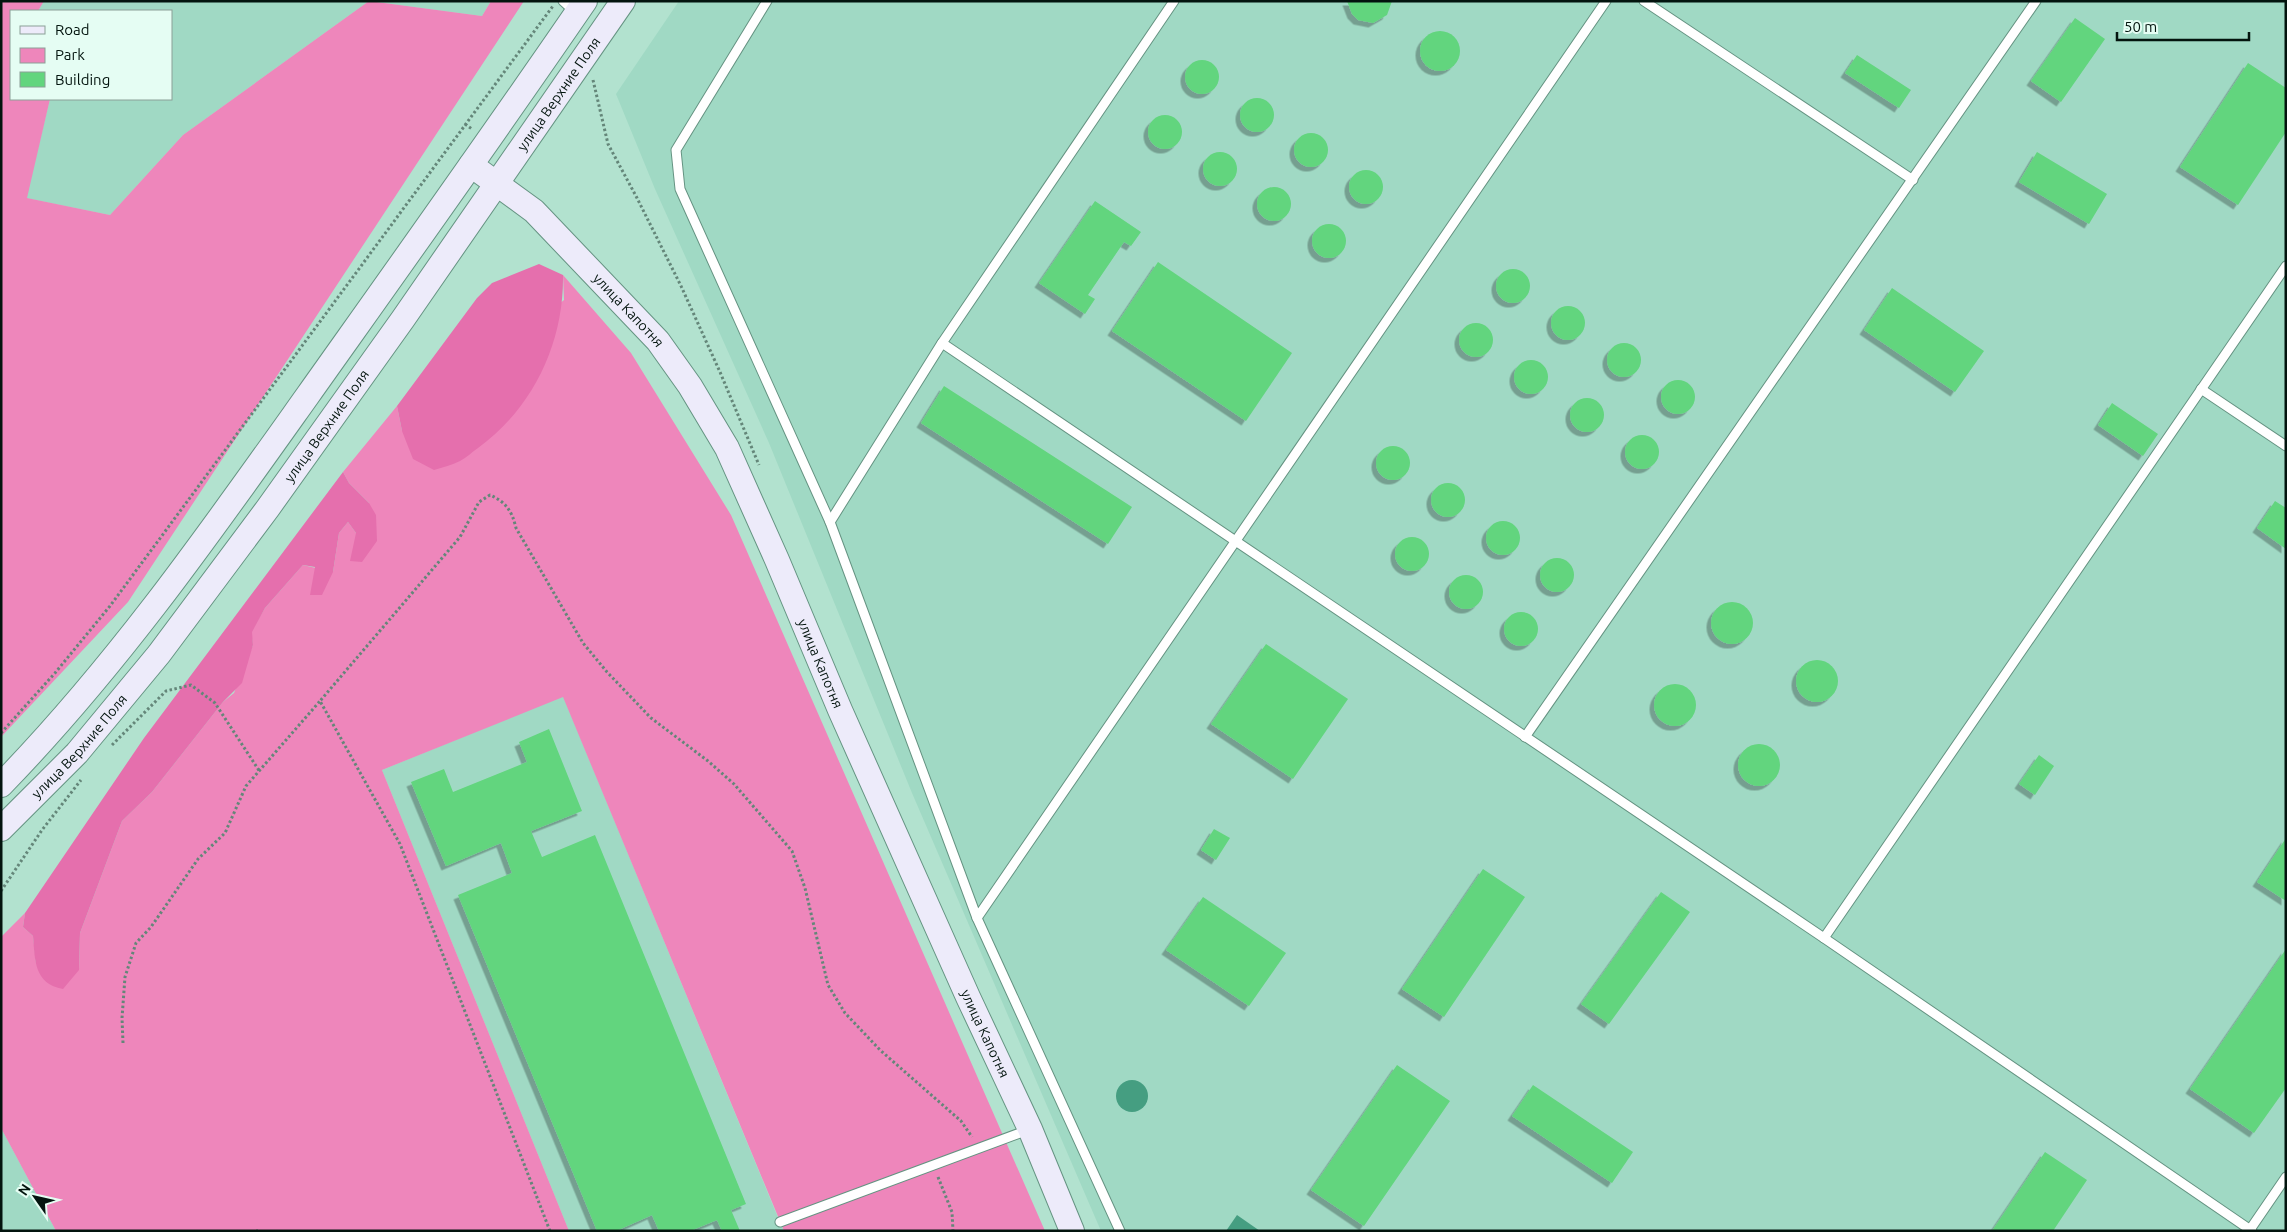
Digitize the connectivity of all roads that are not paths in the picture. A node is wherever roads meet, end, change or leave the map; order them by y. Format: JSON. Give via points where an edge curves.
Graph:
{"nodes":[{"id":1,"x":623,"y":1,"type":"edge"},
{"id":2,"x":767,"y":1,"type":"edge"},
{"id":3,"x":1174,"y":1,"type":"edge"},
{"id":4,"x":1606,"y":1,"type":"edge"},
{"id":5,"x":1644,"y":1,"type":"edge"},
{"id":6,"x":2036,"y":1,"type":"edge"},
{"id":7,"x":574,"y":5,"type":"edge"},
{"id":8,"x":471,"y":165,"type":"junction"},
{"id":9,"x":1913,"y":180,"type":"junction"},
{"id":10,"x":497,"y":183,"type":"junction"},
{"id":11,"x":2286,"y":266,"type":"edge"},
{"id":12,"x":942,"y":343,"type":"junction"},
{"id":13,"x":2201,"y":389,"type":"junction"},
{"id":14,"x":2286,"y":446,"type":"edge"},
{"id":15,"x":830,"y":522,"type":"junction"},
{"id":16,"x":1235,"y":542,"type":"junction"},
{"id":17,"x":1524,"y":737,"type":"junction"},
{"id":18,"x":1,"y":785,"type":"edge"},
{"id":19,"x":1,"y":829,"type":"edge"},
{"id":20,"x":978,"y":918,"type":"junction"},
{"id":21,"x":1824,"y":938,"type":"junction"},
{"id":22,"x":1030,"y":1129,"type":"junction"},
{"id":23,"x":2286,"y":1177,"type":"edge"},
{"id":24,"x":780,"y":1222,"type":"dead end"},
{"id":25,"x":2250,"y":1230,"type":"edge"},
{"id":26,"x":1072,"y":1231,"type":"edge"},
{"id":27,"x":1120,"y":1231,"type":"edge"}],
"edges":[{"from":1,"to":10,"type":"main road","name":"улица Верхние Поля"},
{"from":2,"to":15,"type":"lane","via":[[676,150],[680,189]]},
{"from":3,"to":12,"type":"lane"},
{"from":4,"to":16,"type":"lane"},
{"from":5,"to":9,"type":"lane"},
{"from":6,"to":9,"type":"lane"},
{"from":7,"to":8,"type":"main road"},
{"from":8,"to":10,"type":"main road","name":"улица Капотня"},
{"from":8,"to":18,"type":"main road","via":[[285,428],[124,647]]},
{"from":9,"to":17,"type":"lane"},
{"from":10,"to":19,"type":"main road","name":"улица Верхние Поля","via":[[268,508],[159,654],[77,753]]},
{"from":10,"to":22,"type":"main road","name":"улица Капотня","via":[[534,211],[658,341],[690,386],[727,448],[852,737]]},
{"from":11,"to":13,"type":"lane"},
{"from":12,"to":15,"type":"lane"},
{"from":12,"to":16,"type":"lane"},
{"from":13,"to":14,"type":"lane"},
{"from":13,"to":21,"type":"lane"},
{"from":15,"to":20,"type":"lane"},
{"from":16,"to":17,"type":"lane"},
{"from":16,"to":20,"type":"lane"},
{"from":17,"to":21,"type":"lane"},
{"from":20,"to":27,"type":"lane"},
{"from":21,"to":25,"type":"lane"},
{"from":22,"to":24,"type":"lane"},
{"from":22,"to":26,"type":"main road","name":"улица Капотня"},
{"from":23,"to":25,"type":"lane"}]}
